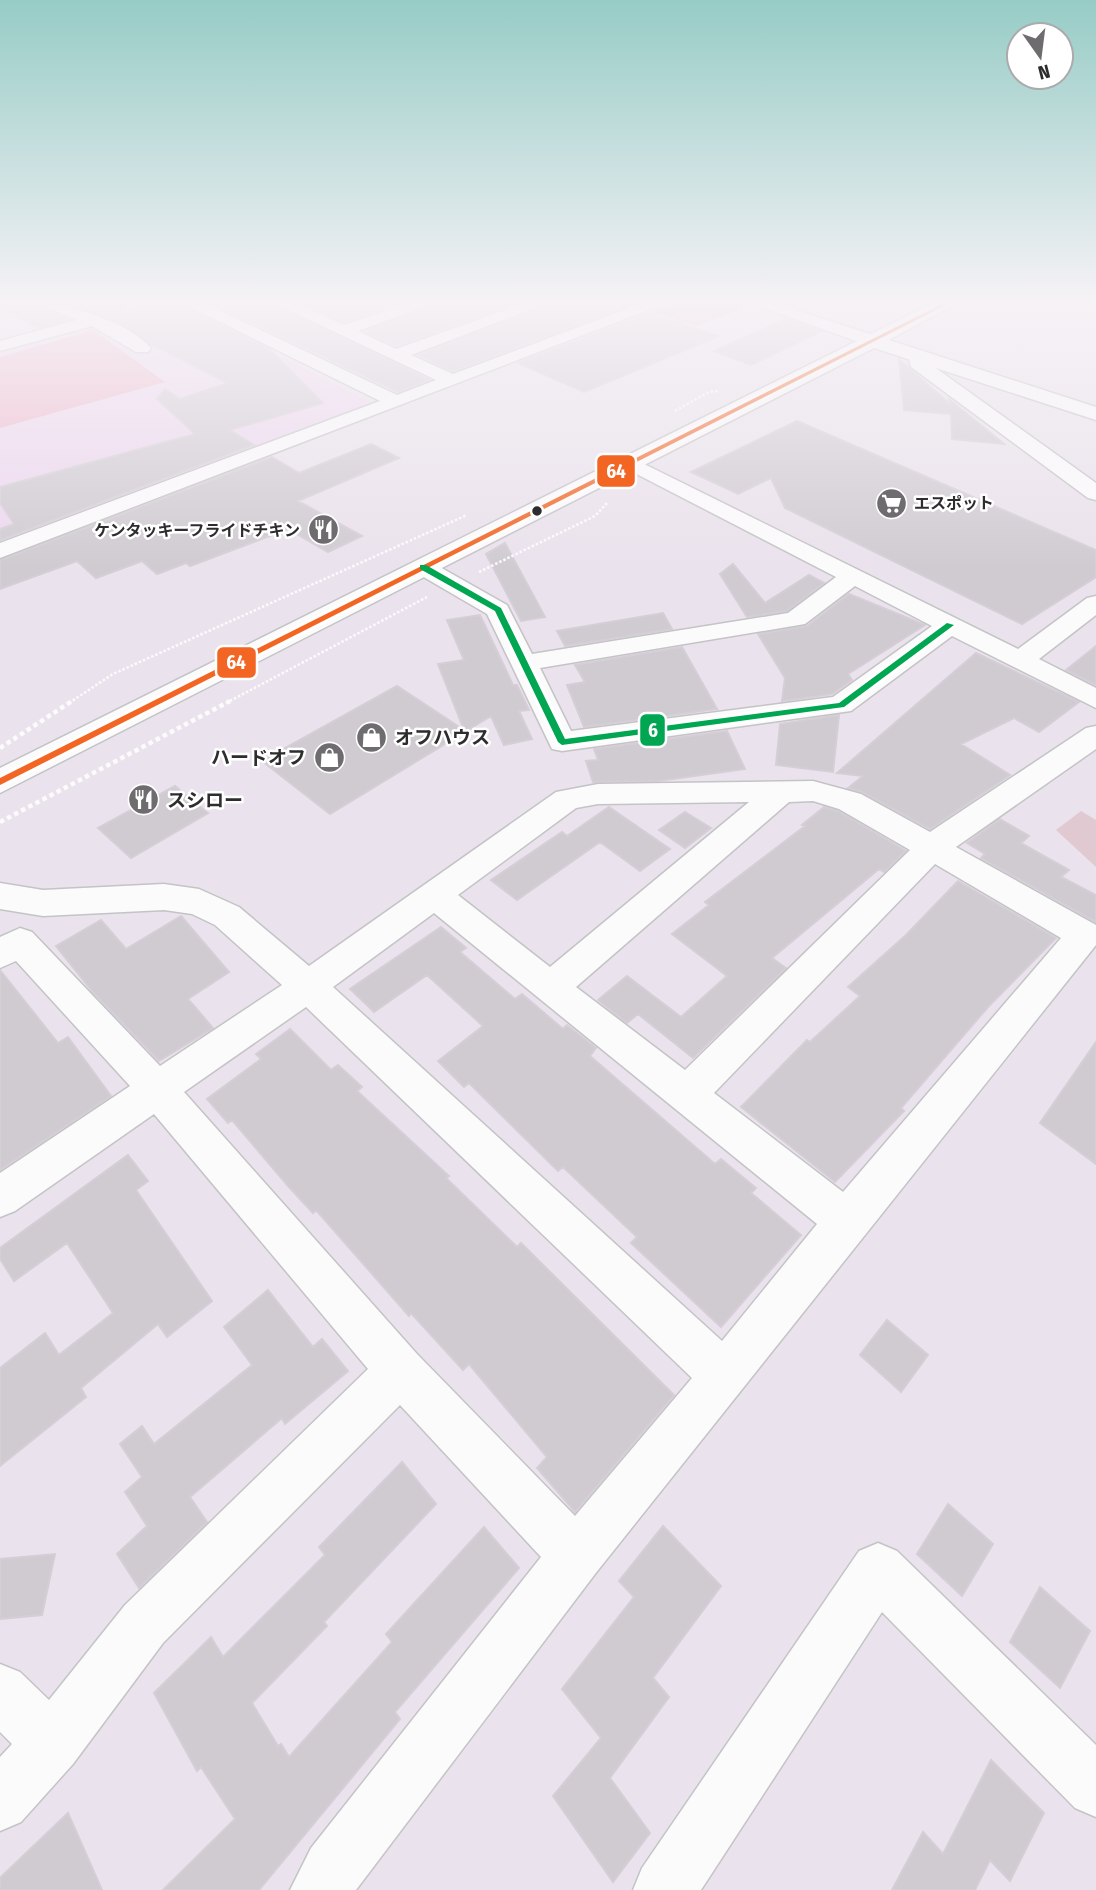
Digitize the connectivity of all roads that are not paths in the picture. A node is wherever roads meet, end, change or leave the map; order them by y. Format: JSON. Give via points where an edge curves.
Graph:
{"nodes":[{"id":1,"x":376,"y":392,"type":"edge"},
{"id":2,"x":418,"y":392,"type":"edge"},
{"id":3,"x":774,"y":392,"type":"edge"},
{"id":4,"x":957,"y":392,"type":"edge"},
{"id":5,"x":1030,"y":392,"type":"edge"},
{"id":6,"x":394,"y":401,"type":"junction"},
{"id":7,"x":1096,"y":414,"type":"edge"},
{"id":8,"x":630,"y":463,"type":"junction"},
{"id":9,"x":1096,"y":493,"type":"edge"},
{"id":10,"x":0,"y":551,"type":"edge"},
{"id":11,"x":423,"y":567,"type":"junction"},
{"id":12,"x":853,"y":576,"type":"junction"},
{"id":13,"x":1096,"y":603,"type":"edge"},
{"id":14,"x":950,"y":625,"type":"junction"},
{"id":15,"x":1021,"y":660,"type":"junction"},
{"id":16,"x":524,"y":663,"type":"junction"},
{"id":17,"x":1096,"y":699,"type":"edge"},
{"id":18,"x":1096,"y":735,"type":"edge"},
{"id":19,"x":0,"y":782,"type":"edge"},
{"id":20,"x":781,"y":792,"type":"junction"},
{"id":21,"x":932,"y":848,"type":"junction"},
{"id":22,"x":433,"y":894,"type":"junction"},
{"id":23,"x":0,"y":896,"type":"edge"},
{"id":24,"x":0,"y":954,"type":"edge"},
{"id":25,"x":308,"y":986,"type":"junction"},
{"id":26,"x":551,"y":987,"type":"junction"},
{"id":27,"x":157,"y":1089,"type":"junction"},
{"id":28,"x":687,"y":1094,"type":"junction"},
{"id":29,"x":0,"y":1197,"type":"edge"},
{"id":30,"x":846,"y":1221,"type":"junction"},
{"id":31,"x":400,"y":1371,"type":"junction"},
{"id":32,"x":725,"y":1376,"type":"junction"},
{"id":33,"x":576,"y":1555,"type":"junction"},
{"id":34,"x":0,"y":1692,"type":"edge"},
{"id":35,"x":51,"y":1742,"type":"junction"},
{"id":36,"x":1096,"y":1787,"type":"edge"},
{"id":37,"x":0,"y":1801,"type":"edge"},
{"id":38,"x":321,"y":1890,"type":"edge"},
{"id":39,"x":664,"y":1890,"type":"edge"}],
"edges":[{"from":1,"to":6,"type":"street"},
{"from":2,"to":6,"type":"street"},
{"from":3,"to":8,"type":"main road"},
{"from":4,"to":9,"type":"street"},
{"from":5,"to":7,"type":"main road"},
{"from":6,"to":10,"type":"street"},
{"from":8,"to":11,"type":"main road"},
{"from":8,"to":12,"type":"street"},
{"from":11,"to":16,"type":"street","via":[[498,610]]},
{"from":11,"to":19,"type":"main road"},
{"from":12,"to":14,"type":"street"},
{"from":12,"to":16,"type":"street","via":[[796,619]]},
{"from":13,"to":15,"type":"street"},
{"from":14,"to":15,"type":"street"},
{"from":14,"to":16,"type":"street","via":[[841,705],[562,742]]},
{"from":15,"to":17,"type":"street"},
{"from":18,"to":21,"type":"street"},
{"from":20,"to":21,"type":"street","via":[[813,791],[850,801]]},
{"from":20,"to":22,"type":"street","via":[[598,794],[567,799]]},
{"from":20,"to":26,"type":"street"},
{"from":21,"to":28,"type":"street"},
{"from":21,"to":30,"type":"street","via":[[1084,935]]},
{"from":22,"to":25,"type":"street"},
{"from":22,"to":26,"type":"street"},
{"from":23,"to":25,"type":"street","via":[[43,903],[164,897],[199,902],[227,916]]},
{"from":24,"to":27,"type":"street","via":[[20,942]]},
{"from":25,"to":27,"type":"street"},
{"from":25,"to":32,"type":"street"},
{"from":26,"to":28,"type":"street"},
{"from":27,"to":29,"type":"street"},
{"from":27,"to":31,"type":"street"},
{"from":28,"to":30,"type":"street"},
{"from":30,"to":32,"type":"street"},
{"from":31,"to":33,"type":"street"},
{"from":31,"to":35,"type":"street","via":[[144,1624]]},
{"from":32,"to":33,"type":"street"},
{"from":33,"to":38,"type":"street"},
{"from":34,"to":35,"type":"street"},
{"from":35,"to":37,"type":"street"},
{"from":36,"to":39,"type":"street","via":[[878,1570]]}]}
